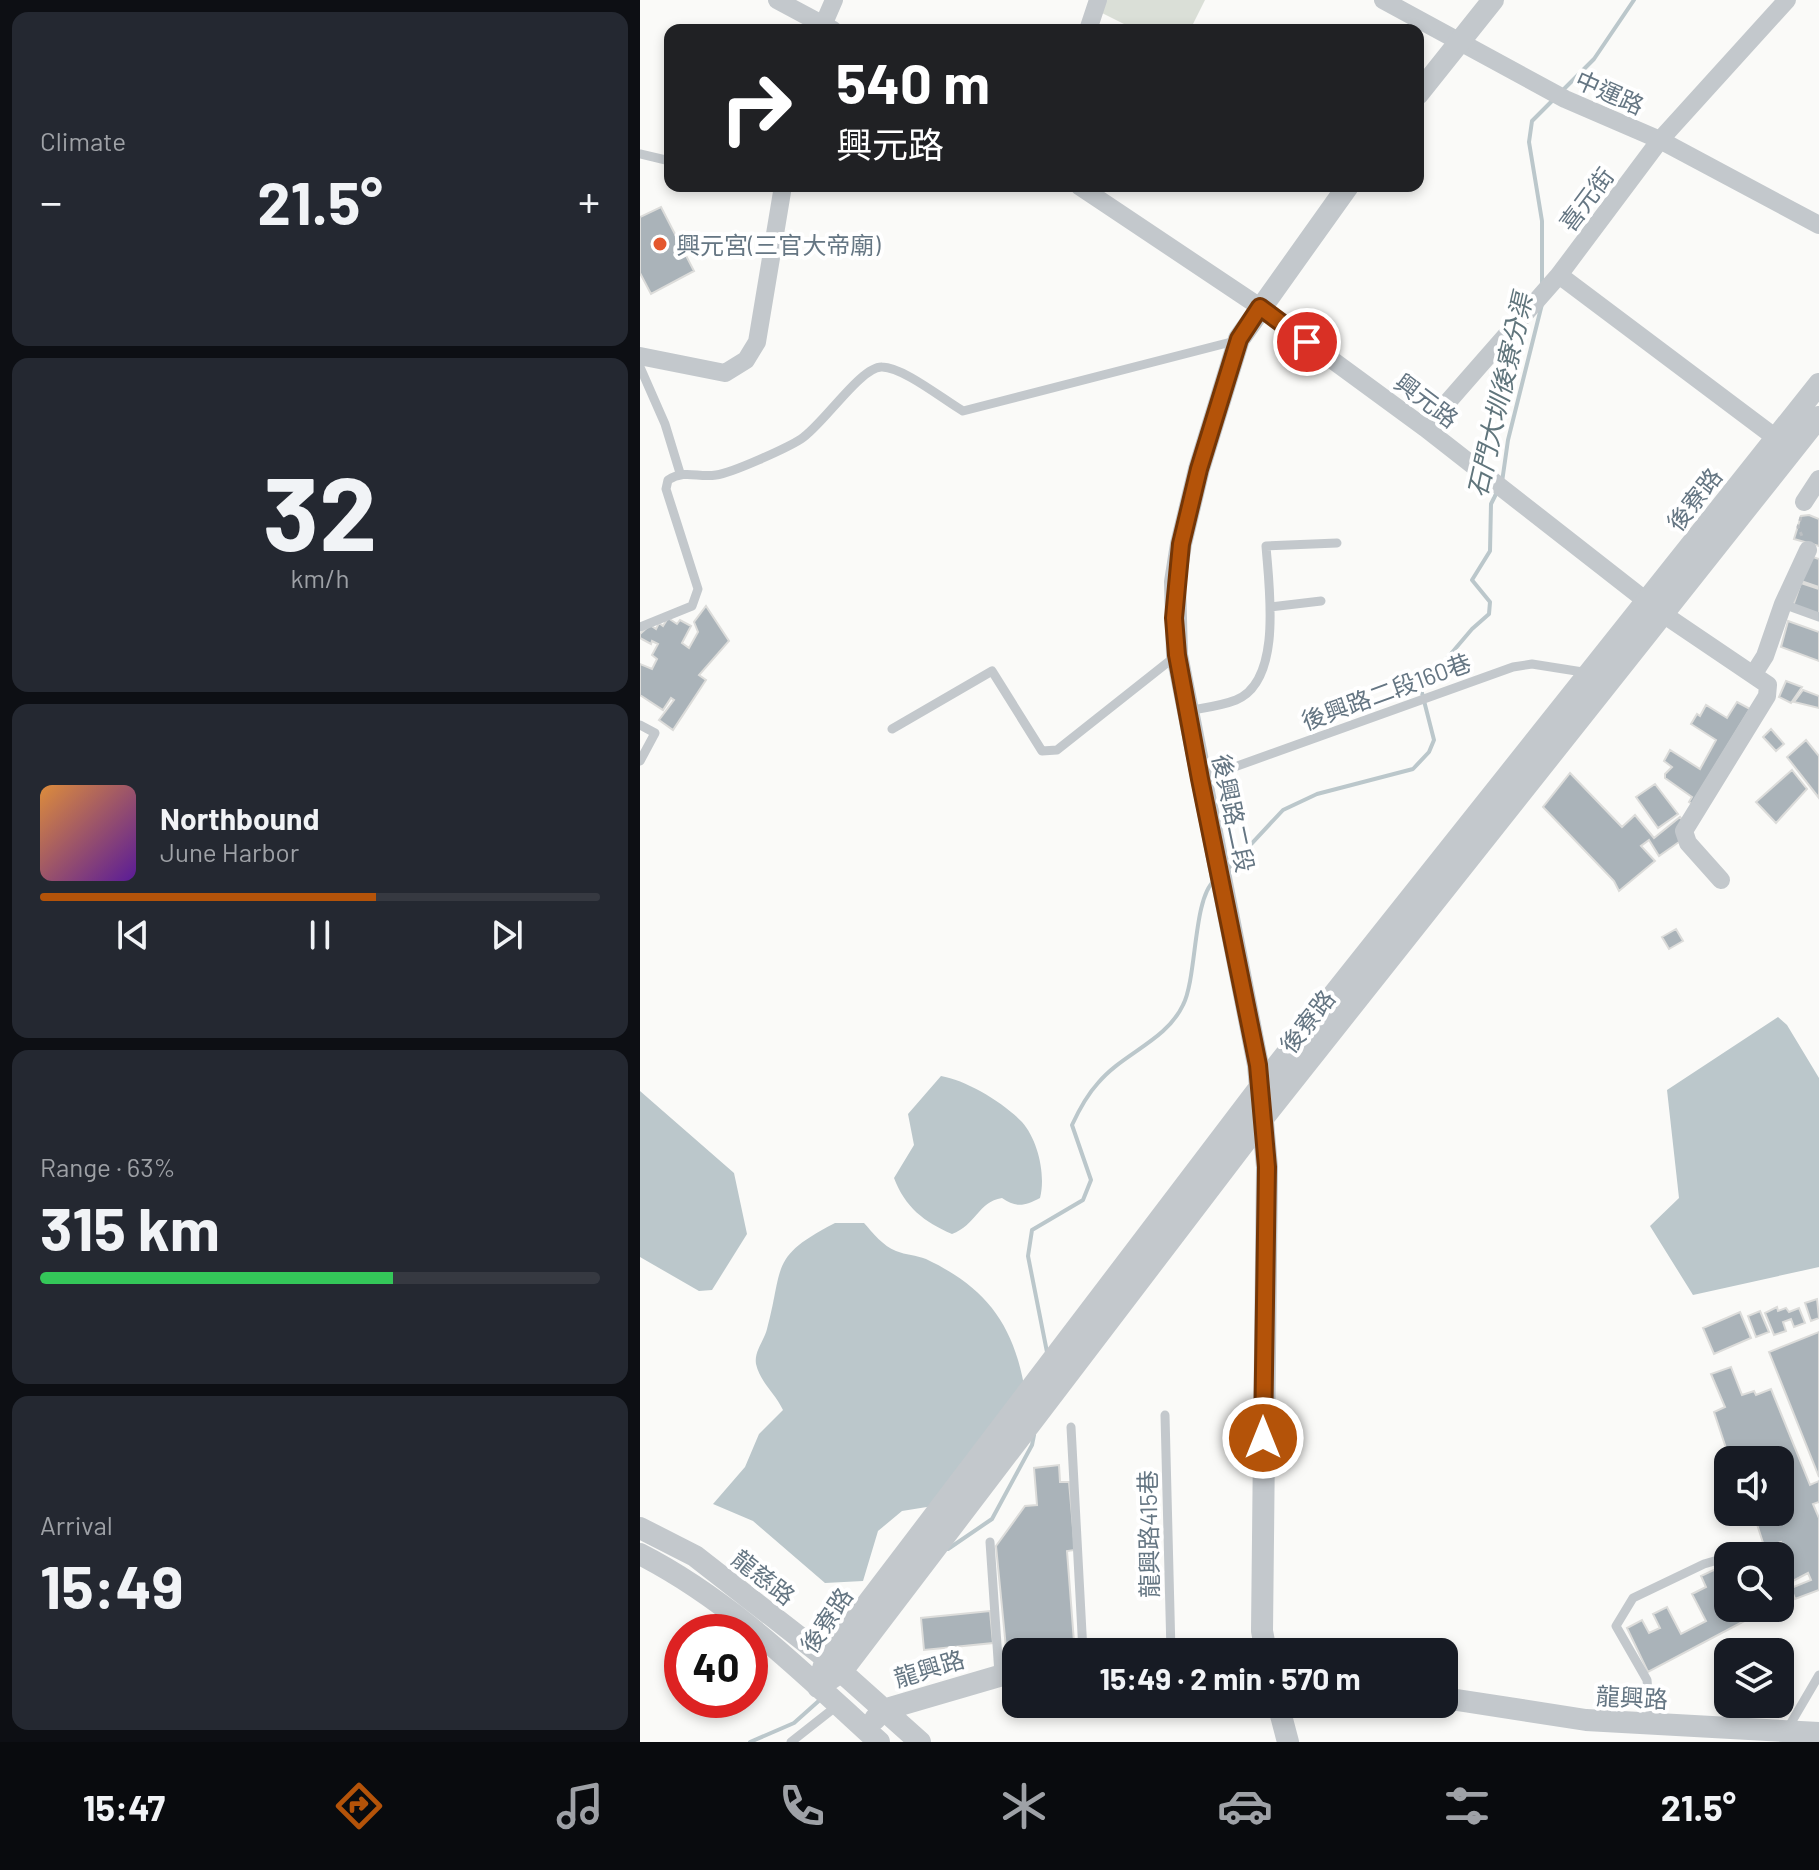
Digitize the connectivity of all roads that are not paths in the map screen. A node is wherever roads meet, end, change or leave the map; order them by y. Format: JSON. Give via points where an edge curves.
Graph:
{"nodes":[{"id":1,"x":777,"y":0,"type":"edge"},
{"id":2,"x":834,"y":0,"type":"edge"},
{"id":3,"x":1098,"y":0,"type":"edge"},
{"id":4,"x":1383,"y":0,"type":"edge"},
{"id":5,"x":1493,"y":0,"type":"edge"},
{"id":6,"x":1787,"y":0,"type":"edge"},
{"id":7,"x":819,"y":24,"type":"edge"},
{"id":8,"x":827,"y":24,"type":"edge"},
{"id":9,"x":1095,"y":24,"type":"edge"},
{"id":10,"x":1458,"y":41,"type":"junction"},
{"id":11,"x":1424,"y":86,"type":"edge"},
{"id":12,"x":1660,"y":140,"type":"junction"},
{"id":13,"x":640,"y":154,"type":"edge"},
{"id":14,"x":664,"y":160,"type":"edge"},
{"id":15,"x":780,"y":192,"type":"edge"},
{"id":16,"x":1088,"y":192,"type":"edge"},
{"id":17,"x":1344,"y":192,"type":"edge"},
{"id":18,"x":1819,"y":225,"type":"edge"},
{"id":19,"x":1559,"y":275,"type":"junction"},
{"id":20,"x":1260,"y":307,"type":"junction"},
{"id":21,"x":1239,"y":339,"type":"junction"},
{"id":22,"x":640,"y":356,"type":"edge"},
{"id":23,"x":640,"y":367,"type":"edge"},
{"id":24,"x":1819,"y":384,"type":"edge"},
{"id":25,"x":1819,"y":417,"type":"edge"},
{"id":26,"x":1425,"y":428,"type":"junction"},
{"id":27,"x":1776,"y":438,"type":"junction"},
{"id":28,"x":680,"y":473,"type":"junction"},
{"id":29,"x":1819,"y":479,"type":"edge"},
{"id":30,"x":1804,"y":502,"type":"road end"},
{"id":31,"x":1337,"y":543,"type":"dead end"},
{"id":32,"x":1814,"y":552,"type":"edge"},
{"id":33,"x":1321,"y":601,"type":"dead end"},
{"id":34,"x":1783,"y":604,"type":"junction"},
{"id":35,"x":1270,"y":607,"type":"junction"},
{"id":36,"x":1655,"y":607,"type":"junction"},
{"id":37,"x":1819,"y":617,"type":"edge"},
{"id":38,"x":640,"y":627,"type":"edge"},
{"id":39,"x":1177,"y":655,"type":"junction"},
{"id":40,"x":1589,"y":673,"type":"junction"},
{"id":41,"x":1753,"y":675,"type":"junction"},
{"id":42,"x":1187,"y":711,"type":"junction"},
{"id":43,"x":640,"y":725,"type":"edge"},
{"id":44,"x":892,"y":729,"type":"dead end"},
{"id":45,"x":640,"y":761,"type":"edge"},
{"id":46,"x":1200,"y":779,"type":"junction"},
{"id":47,"x":1721,"y":880,"type":"dead end"},
{"id":48,"x":1260,"y":1087,"type":"junction"},
{"id":49,"x":1264,"y":1117,"type":"junction"},
{"id":50,"x":1165,"y":1415,"type":"dead end"},
{"id":51,"x":1071,"y":1427,"type":"dead end"},
{"id":52,"x":640,"y":1528,"type":"edge"},
{"id":53,"x":990,"y":1542,"type":"dead end"},
{"id":54,"x":640,"y":1554,"type":"edge"},
{"id":55,"x":1714,"y":1561,"type":"edge"},
{"id":56,"x":1003,"y":1638,"type":"edge"},
{"id":57,"x":1082,"y":1638,"type":"edge"},
{"id":58,"x":1171,"y":1638,"type":"edge"},
{"id":59,"x":1263,"y":1638,"type":"edge"},
{"id":60,"x":834,"y":1664,"type":"junction"},
{"id":61,"x":1002,"y":1675,"type":"edge"},
{"id":62,"x":1819,"y":1675,"type":"edge"},
{"id":63,"x":818,"y":1687,"type":"junction"},
{"id":64,"x":1458,"y":1700,"type":"edge"},
{"id":65,"x":838,"y":1705,"type":"junction"},
{"id":66,"x":883,"y":1710,"type":"junction"},
{"id":67,"x":1282,"y":1718,"type":"edge"},
{"id":68,"x":1651,"y":1724,"type":"junction"},
{"id":69,"x":1786,"y":1731,"type":"junction"},
{"id":70,"x":865,"y":1732,"type":"edge"},
{"id":71,"x":1819,"y":1733,"type":"edge"},
{"id":72,"x":1760,"y":1736,"type":"edge"},
{"id":73,"x":791,"y":1742,"type":"edge"},
{"id":74,"x":920,"y":1742,"type":"edge"},
{"id":75,"x":1288,"y":1742,"type":"edge"}],
"edges":[{"from":1,"to":7,"type":"street"},
{"from":2,"to":8,"type":"street"},
{"from":3,"to":9,"type":"street"},
{"from":4,"to":10,"type":"street","name":"中運路"},
{"from":5,"to":10,"type":"street"},
{"from":6,"to":12,"type":"street","name":"喜元街"},
{"from":10,"to":11,"type":"street"},
{"from":10,"to":12,"type":"street","name":"中運路","via":[[1565,99]]},
{"from":12,"to":18,"type":"street","name":"中運路"},
{"from":12,"to":19,"type":"street","name":"喜元街"},
{"from":13,"to":14,"type":"lane"},
{"from":15,"to":22,"type":"street","via":[[757,342],[746,360],[725,373]]},
{"from":16,"to":20,"type":"street","name":"興元路"},
{"from":17,"to":20,"type":"street","name":"後興路二段"},
{"from":19,"to":26,"type":"street","name":"喜元街"},
{"from":19,"to":27,"type":"street"},
{"from":20,"to":21,"type":"street","name":"後興路二段"},
{"from":20,"to":26,"type":"street","name":"興元路"},
{"from":21,"to":28,"type":"lane","via":[[963,411],[894,369],[879,366],[864,373],[816,429],[796,442],[716,475]]},
{"from":21,"to":39,"type":"street","name":"後興路二段","via":[[1181,544],[1175,582]]},
{"from":23,"to":28,"type":"lane"},
{"from":24,"to":27,"type":"street","name":"後寮路"},
{"from":25,"to":36,"type":"street","name":"後寮路"},
{"from":26,"to":36,"type":"street","name":"興元路"},
{"from":27,"to":36,"type":"street","name":"後寮路"},
{"from":28,"to":38,"type":"lane","via":[[668,480],[666,489],[698,589],[692,606]]},
{"from":29,"to":30,"type":"street"},
{"from":31,"to":35,"type":"lane","via":[[1266,546]]},
{"from":32,"to":34,"type":"street"},
{"from":33,"to":35,"type":"lane"},
{"from":34,"to":37,"type":"lane"},
{"from":34,"to":41,"type":"street"},
{"from":35,"to":42,"type":"lane","via":[[1262,678],[1238,699]]},
{"from":36,"to":40,"type":"street","name":"後寮路"},
{"from":36,"to":41,"type":"street","name":"興元路"},
{"from":36,"to":49,"type":"street","name":"後寮路"},
{"from":39,"to":42,"type":"street","name":"後興路二段"},
{"from":39,"to":44,"type":"lane","via":[[1057,750],[1042,751],[992,671]]},
{"from":40,"to":46,"type":"lane","name":"後興路二段160巷","via":[[1532,664],[1513,667]]},
{"from":40,"to":48,"type":"street","name":"後寮路"},
{"from":41,"to":47,"type":"street","name":"興元路","via":[[1768,685],[1767,696],[1684,831],[1688,843]]},
{"from":42,"to":46,"type":"street","name":"後興路二段"},
{"from":43,"to":45,"type":"lane","via":[[655,733]]},
{"from":46,"to":48,"type":"street","name":"後興路二段"},
{"from":48,"to":49,"type":"street","name":"後興路二段"},
{"from":48,"to":60,"type":"street","name":"後寮路"},
{"from":49,"to":59,"type":"street","name":"後興路二段"},
{"from":49,"to":60,"type":"street","name":"後寮路"},
{"from":50,"to":58,"type":"lane","name":"龍興路415巷"},
{"from":51,"to":57,"type":"lane"},
{"from":52,"to":60,"type":"street","name":"龍慈路","via":[[695,1556]]},
{"from":53,"to":56,"type":"lane"},
{"from":54,"to":63,"type":"street","name":"龍慈路","via":[[742,1619]]},
{"from":55,"to":68,"type":"lane","via":[[1633,1598],[1616,1626],[1647,1680]]},
{"from":60,"to":63,"type":"street","name":"後寮路"},
{"from":60,"to":66,"type":"street","name":"龍慈路"},
{"from":61,"to":66,"type":"street","name":"龍興路"},
{"from":62,"to":69,"type":"lane"},
{"from":63,"to":65,"type":"street","name":"龍慈路"},
{"from":64,"to":68,"type":"street","name":"龍興路"},
{"from":65,"to":70,"type":"street","name":"龍慈路"},
{"from":65,"to":73,"type":"lane"},
{"from":66,"to":70,"type":"street","name":"龍興路"},
{"from":66,"to":74,"type":"street","name":"龍慈路"},
{"from":67,"to":75,"type":"street"},
{"from":68,"to":72,"type":"street","name":"龍興路"},
{"from":69,"to":71,"type":"street","name":"龍興路"},
{"from":69,"to":72,"type":"street","name":"龍興路"}]}
